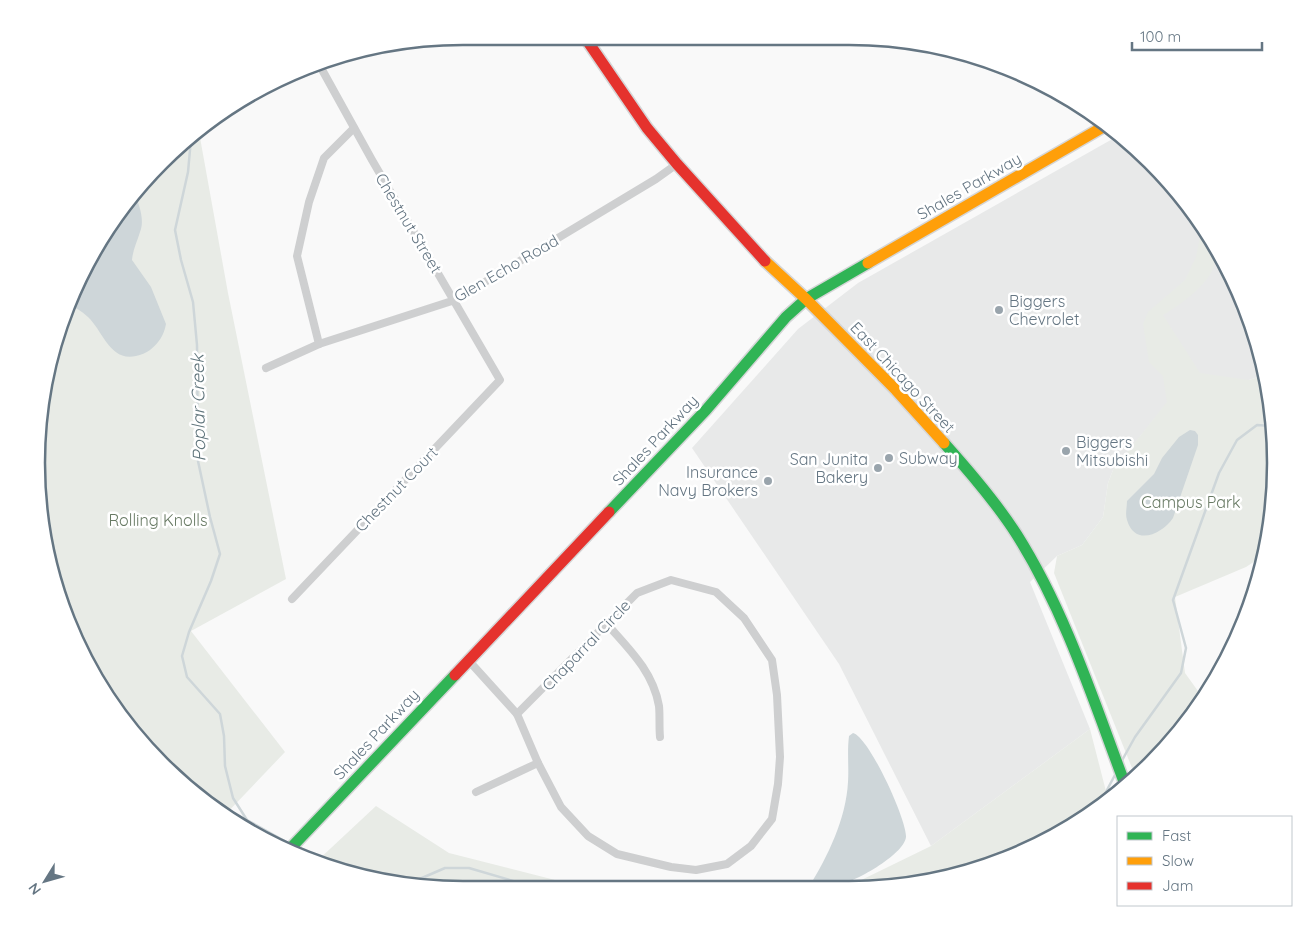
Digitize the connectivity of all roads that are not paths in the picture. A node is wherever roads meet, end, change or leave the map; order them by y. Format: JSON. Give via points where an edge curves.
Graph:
{"nodes":[{"id":1,"x":590,"y":45,"type":"edge"},
{"id":2,"x":322,"y":70,"type":"edge"},
{"id":3,"x":354,"y":128,"type":"junction"},
{"id":4,"x":1100,"y":129,"type":"edge"},
{"id":5,"x":677,"y":164,"type":"junction"},
{"id":6,"x":806,"y":299,"type":"junction"},
{"id":7,"x":455,"y":300,"type":"junction"},
{"id":8,"x":319,"y":344,"type":"junction"},
{"id":9,"x":266,"y":368,"type":"dead end"},
{"id":10,"x":500,"y":380,"type":"joint"},
{"id":11,"x":292,"y":599,"type":"dead end"},
{"id":12,"x":606,"y":623,"type":"junction"},
{"id":13,"x":469,"y":661,"type":"junction"},
{"id":14,"x":517,"y":714,"type":"junction"},
{"id":15,"x":660,"y":737,"type":"dead end"},
{"id":16,"x":538,"y":763,"type":"junction"},
{"id":17,"x":1123,"y":778,"type":"edge"},
{"id":18,"x":476,"y":792,"type":"dead end"},
{"id":19,"x":294,"y":845,"type":"edge"}],
"edges":[{"from":1,"to":5,"type":"street","name":"East Chicago Street","via":[[647,128]]},
{"from":2,"to":3,"type":"street","name":"Chestnut Street"},
{"from":3,"to":7,"type":"street","name":"Chestnut Street"},
{"from":3,"to":8,"type":"street","via":[[324,158],[309,202],[298,256]]},
{"from":4,"to":6,"type":"street","name":"Shales Parkway"},
{"from":5,"to":6,"type":"street","name":"East Chicago Street","via":[[766,263]]},
{"from":5,"to":7,"type":"street","name":"Glen Echo Road","via":[[656,180]]},
{"from":6,"to":13,"type":"street","name":"Shales Parkway"},
{"from":6,"to":17,"type":"street","name":"East Chicago Street","via":[[896,390],[957,458],[1017,535],[1048,591],[1073,648]]},
{"from":7,"to":8,"type":"street","name":"Glen Echo Road"},
{"from":7,"to":10,"type":"street","name":"Chestnut Street"},
{"from":8,"to":9,"type":"street","name":"Glen Echo Road"},
{"from":10,"to":11,"type":"street","name":"Chestnut Court"},
{"from":12,"to":14,"type":"street","name":"Chaparral Circle"},
{"from":12,"to":15,"type":"street","via":[[638,658],[652,680],[659,706]]},
{"from":12,"to":16,"type":"street","name":"Chaparral Circle","via":[[637,593],[670,580],[716,592],[744,618],[772,660],[777,695],[780,757],[772,819],[751,846],[727,864],[696,870],[617,854],[588,836],[561,807]]},
{"from":13,"to":14,"type":"street","name":"Chaparral Circle"},
{"from":13,"to":19,"type":"street","name":"Shales Parkway"},
{"from":14,"to":16,"type":"street","name":"Chaparral Circle"},
{"from":16,"to":18,"type":"street"}]}
